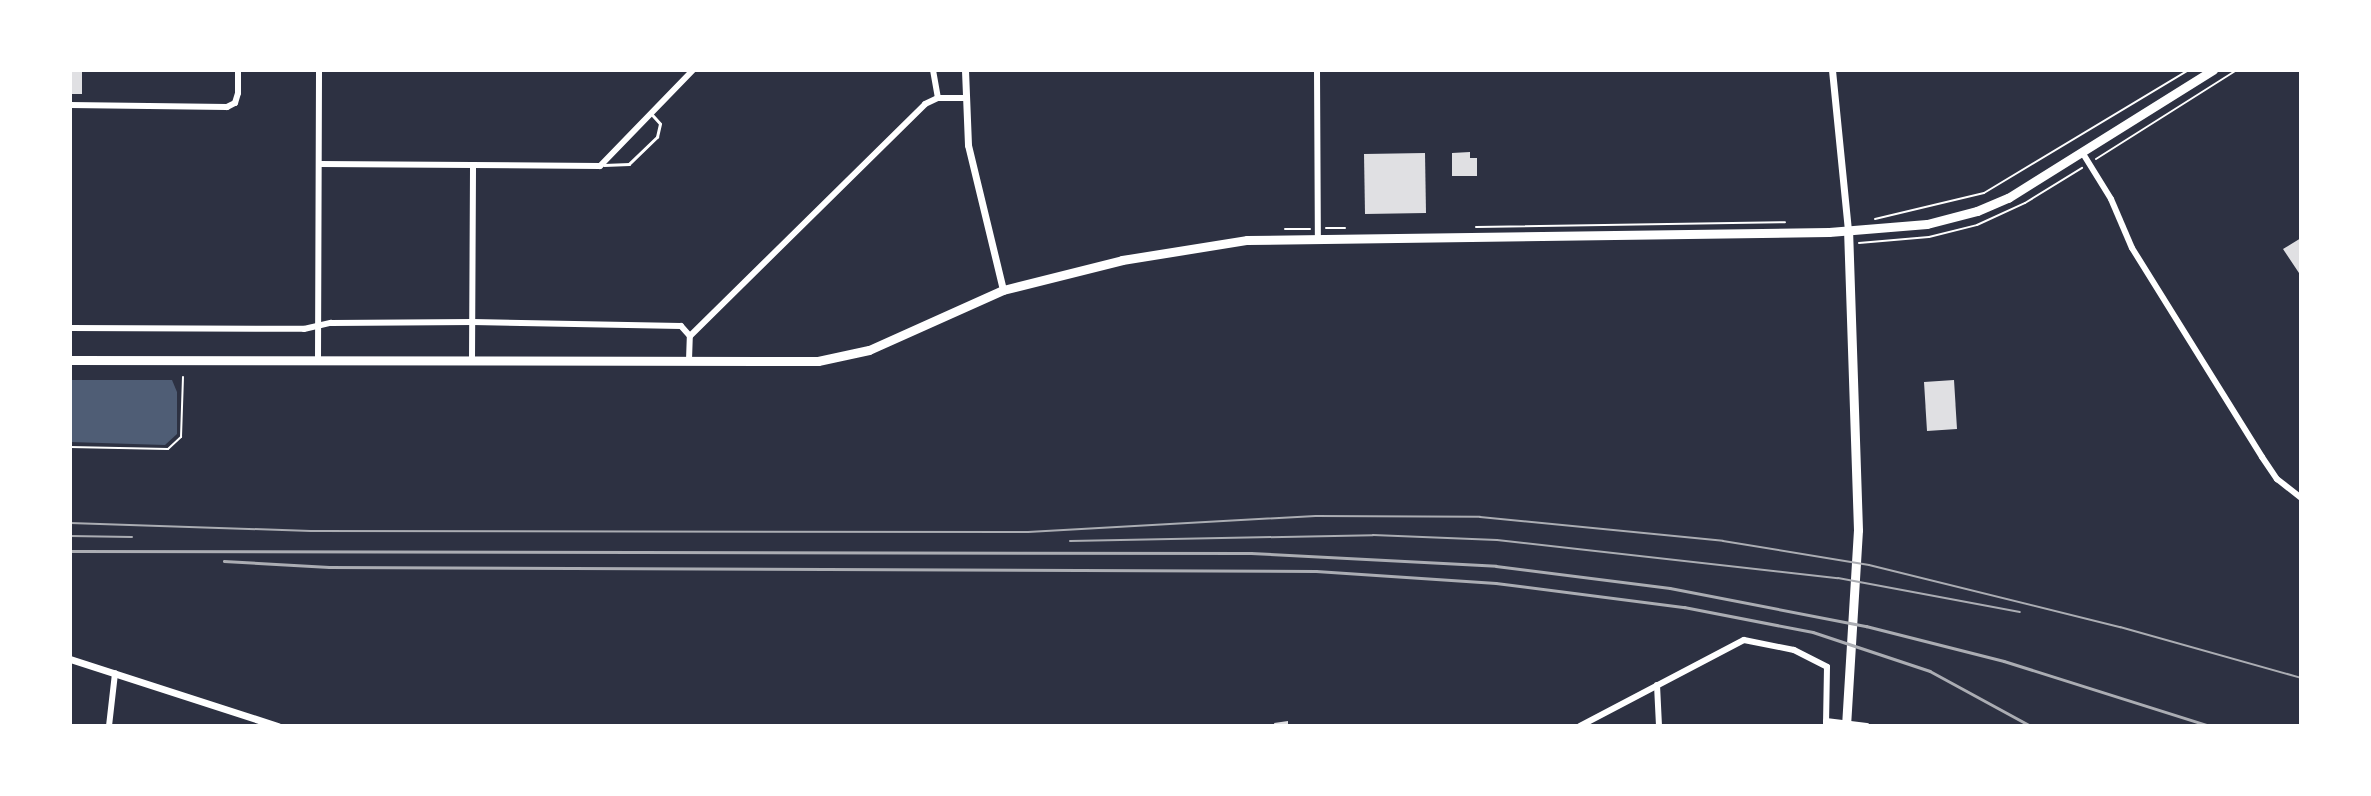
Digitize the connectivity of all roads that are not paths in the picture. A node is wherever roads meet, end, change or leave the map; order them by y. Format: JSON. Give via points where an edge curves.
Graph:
{"nodes":[{"id":1,"x":238,"y":70,"type":"edge"},
{"id":2,"x":319,"y":70,"type":"edge"},
{"id":3,"x":693,"y":70,"type":"edge"},
{"id":4,"x":933,"y":70,"type":"edge"},
{"id":5,"x":965,"y":70,"type":"edge"},
{"id":6,"x":1317,"y":70,"type":"edge"},
{"id":7,"x":1832,"y":70,"type":"edge"},
{"id":8,"x":2213,"y":70,"type":"edge"},
{"id":9,"x":938,"y":98,"type":"junction"},
{"id":10,"x":965,"y":98,"type":"junction"},
{"id":11,"x":70,"y":106,"type":"edge"},
{"id":12,"x":650,"y":113,"type":"junction"},
{"id":13,"x":2082,"y":152,"type":"junction"},
{"id":14,"x":320,"y":164,"type":"junction"},
{"id":15,"x":473,"y":165,"type":"junction"},
{"id":16,"x":600,"y":165,"type":"junction"},
{"id":17,"x":1848,"y":232,"type":"junction"},
{"id":18,"x":1318,"y":237,"type":"junction"},
{"id":19,"x":1003,"y":290,"type":"junction"},
{"id":20,"x":473,"y":322,"type":"junction"},
{"id":21,"x":318,"y":325,"type":"junction"},
{"id":22,"x":70,"y":328,"type":"edge"},
{"id":23,"x":690,"y":337,"type":"junction"},
{"id":24,"x":70,"y":360,"type":"edge"},
{"id":25,"x":318,"y":360,"type":"junction"},
{"id":26,"x":472,"y":360,"type":"junction"},
{"id":27,"x":689,"y":360,"type":"junction"},
{"id":28,"x":2301,"y":498,"type":"edge"},
{"id":29,"x":70,"y":659,"type":"edge"},
{"id":30,"x":115,"y":673,"type":"junction"},
{"id":31,"x":1657,"y":685,"type":"junction"},
{"id":32,"x":1826,"y":724,"type":"edge"},
{"id":33,"x":1865,"y":725,"type":"edge"},
{"id":34,"x":109,"y":726,"type":"edge"},
{"id":35,"x":278,"y":726,"type":"edge"},
{"id":36,"x":1580,"y":726,"type":"edge"},
{"id":37,"x":1659,"y":726,"type":"edge"},
{"id":38,"x":1846,"y":726,"type":"edge"}],
"edges":[{"from":1,"to":11,"type":"street","via":[[238,93],[235,103],[227,107]]},
{"from":2,"to":14,"type":"street"},
{"from":3,"to":12,"type":"street"},
{"from":4,"to":9,"type":"street"},
{"from":5,"to":10,"type":"street"},
{"from":6,"to":18,"type":"street"},
{"from":7,"to":17,"type":"street"},
{"from":8,"to":13,"type":"main road"},
{"from":9,"to":10,"type":"street"},
{"from":9,"to":23,"type":"street","via":[[925,104]]},
{"from":10,"to":19,"type":"street","via":[[968,145]]},
{"from":12,"to":16,"type":"street"},
{"from":12,"to":16,"type":"lane","via":[[660,124],[657,137],[629,164]]},
{"from":13,"to":17,"type":"main road","via":[[2018,192],[1970,214],[1927,224]]},
{"from":13,"to":28,"type":"street","via":[[2112,199],[2132,248],[2262,457],[2277,479]]},
{"from":14,"to":15,"type":"street"},
{"from":14,"to":21,"type":"street"},
{"from":15,"to":16,"type":"street"},
{"from":15,"to":20,"type":"street"},
{"from":17,"to":18,"type":"main road"},
{"from":17,"to":38,"type":"main road","via":[[1857,558]]},
{"from":18,"to":19,"type":"main road","via":[[1247,240],[1149,254]]},
{"from":19,"to":27,"type":"main road","via":[[844,357]]},
{"from":20,"to":21,"type":"street"},
{"from":20,"to":23,"type":"street","via":[[681,326]]},
{"from":20,"to":26,"type":"street"},
{"from":21,"to":22,"type":"street","via":[[304,329]]},
{"from":21,"to":25,"type":"street"},
{"from":23,"to":27,"type":"street"},
{"from":24,"to":25,"type":"main road"},
{"from":25,"to":26,"type":"main road"},
{"from":26,"to":27,"type":"main road"},
{"from":29,"to":30,"type":"street"},
{"from":30,"to":34,"type":"street"},
{"from":30,"to":35,"type":"street"},
{"from":31,"to":32,"type":"street","via":[[1744,640],[1812,657],[1827,667]]},
{"from":31,"to":36,"type":"street"},
{"from":31,"to":37,"type":"street"},
{"from":32,"to":33,"type":"street"}]}
